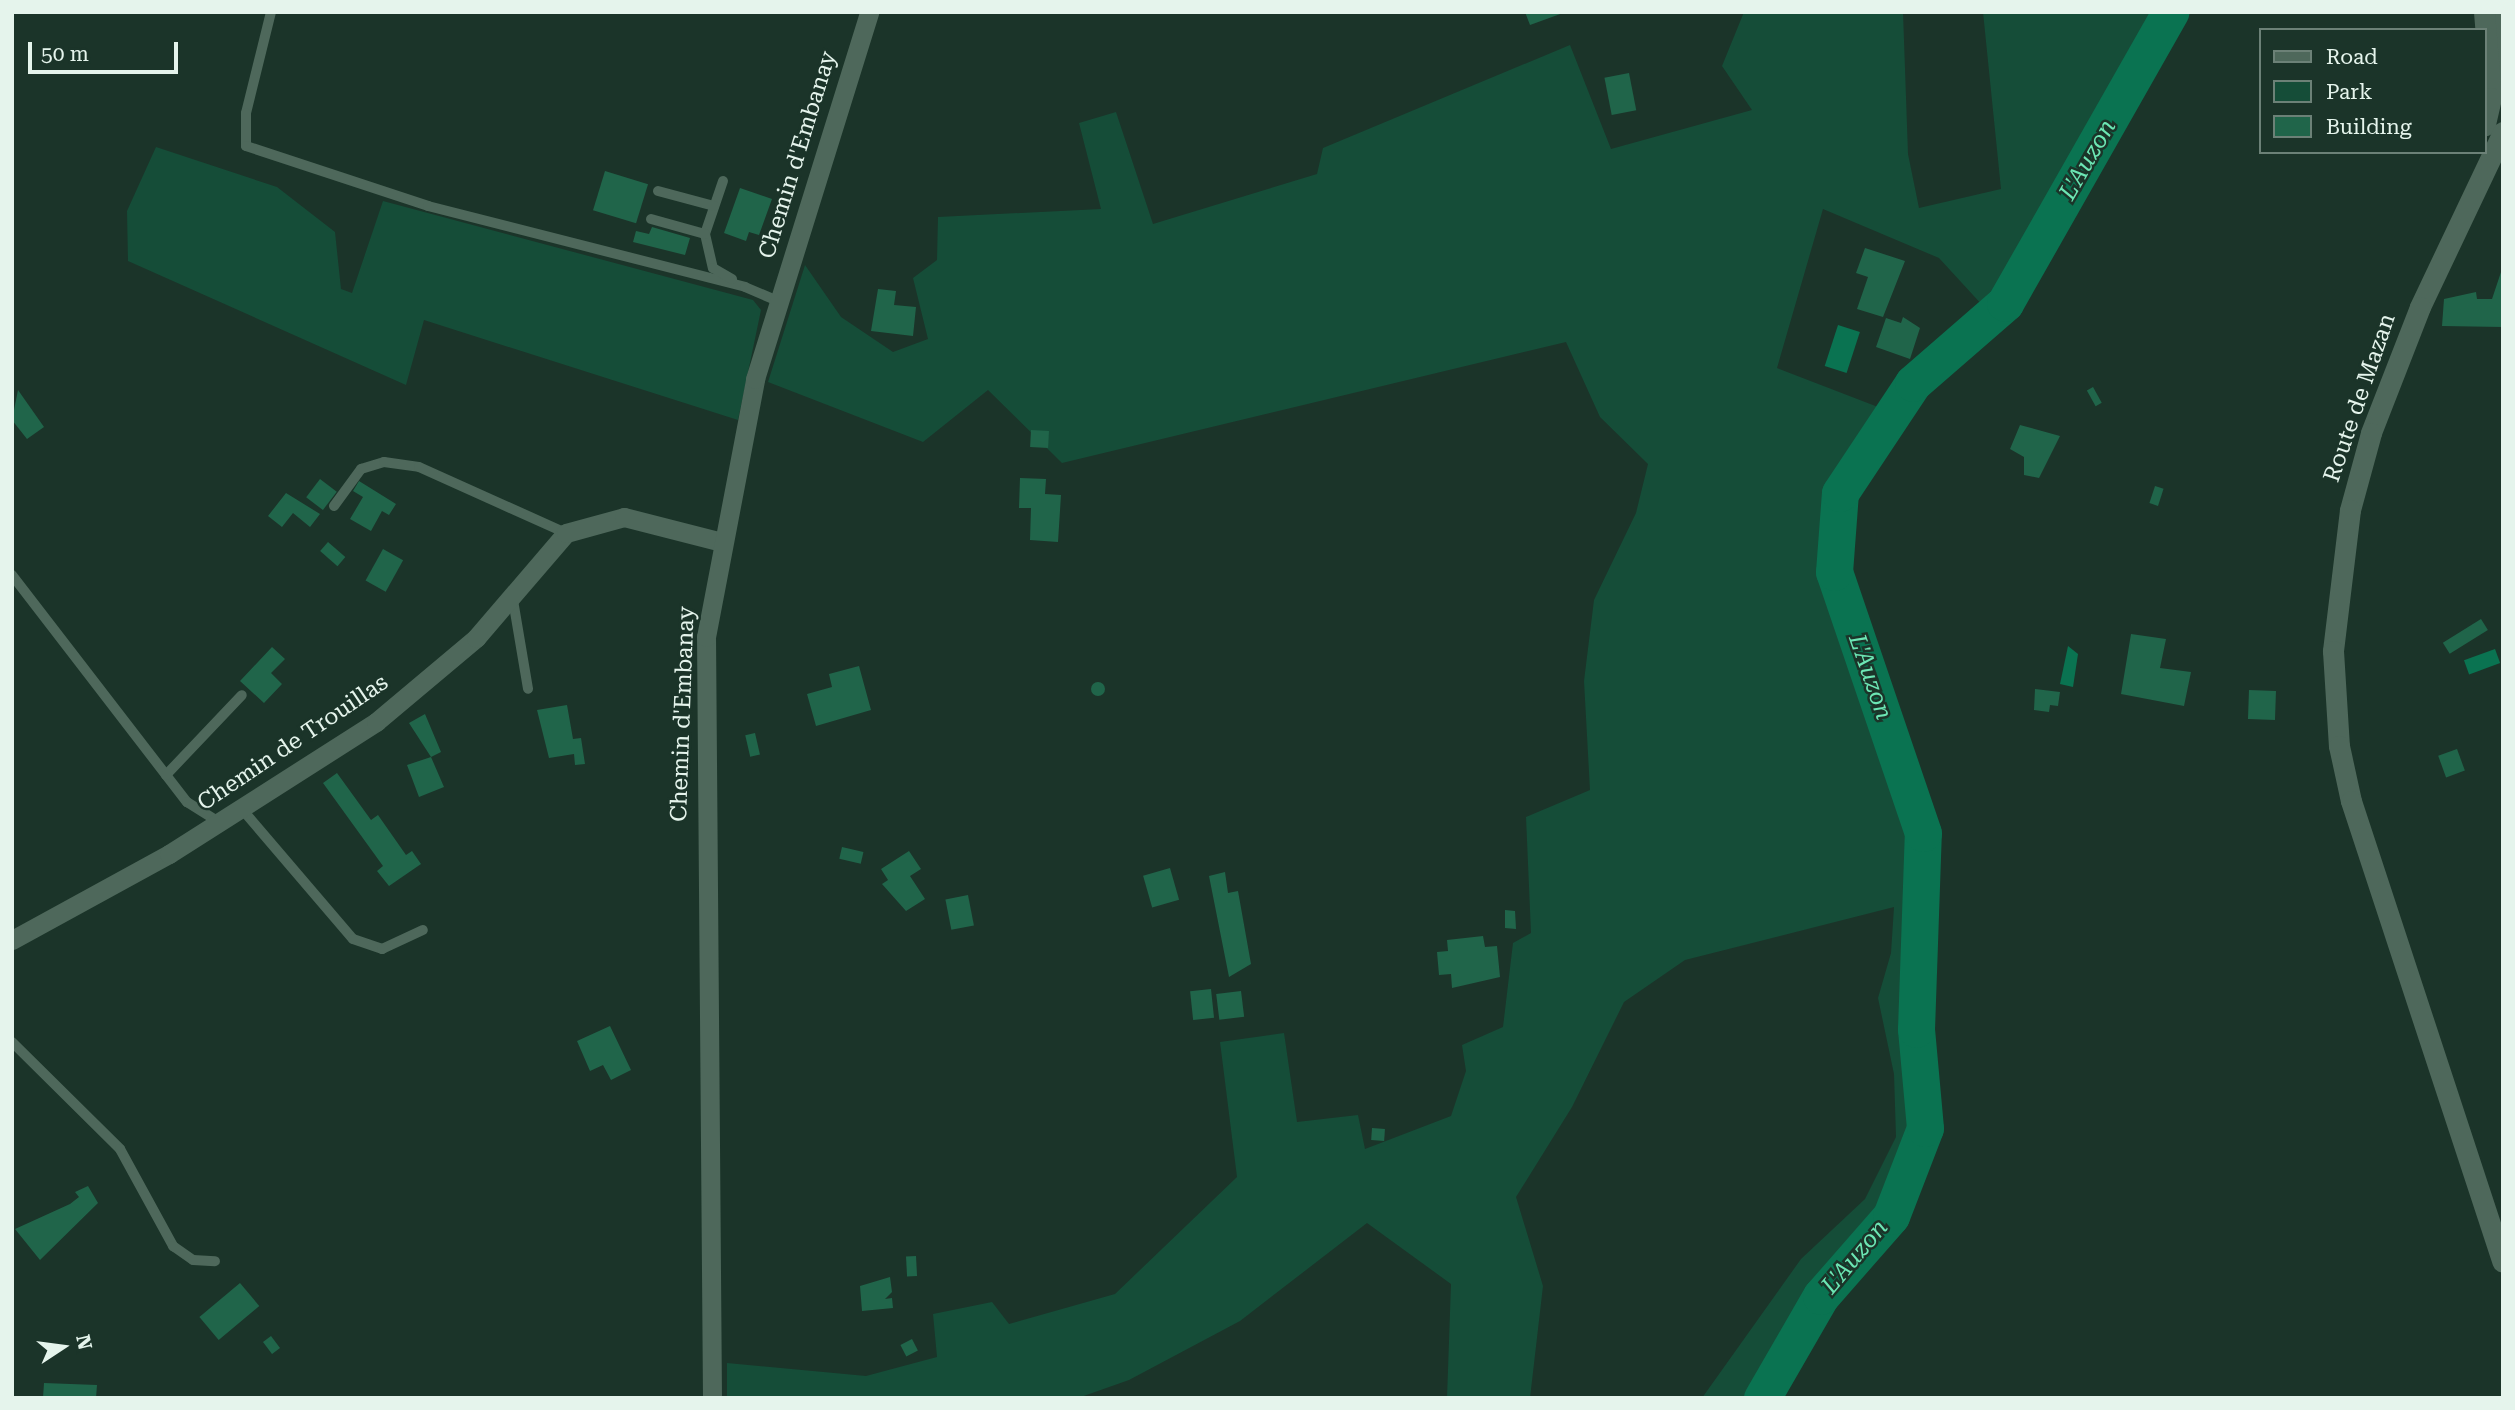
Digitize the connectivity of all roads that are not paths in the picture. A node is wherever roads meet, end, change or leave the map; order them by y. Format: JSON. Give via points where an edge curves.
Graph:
{"nodes":[{"id":1,"x":271,"y":12,"type":"edge"},
{"id":2,"x":869,"y":12,"type":"edge"},
{"id":3,"x":2495,"y":12,"type":"edge"},
{"id":4,"x":2487,"y":49,"type":"edge"},
{"id":5,"x":2503,"y":95,"type":"edge"},
{"id":6,"x":2503,"y":115,"type":"edge"},
{"id":7,"x":2487,"y":119,"type":"edge"},
{"id":8,"x":2487,"y":123,"type":"edge"},
{"id":9,"x":2503,"y":132,"type":"edge"},
{"id":10,"x":2479,"y":154,"type":"edge"},
{"id":11,"x":723,"y":181,"type":"dead end"},
{"id":12,"x":658,"y":191,"type":"dead end"},
{"id":13,"x":714,"y":206,"type":"junction"},
{"id":14,"x":2466,"y":206,"type":"junction"},
{"id":15,"x":650,"y":219,"type":"dead end"},
{"id":16,"x":705,"y":234,"type":"junction"},
{"id":17,"x":745,"y":287,"type":"junction"},
{"id":18,"x":778,"y":301,"type":"junction"},
{"id":19,"x":334,"y":506,"type":"dead end"},
{"id":20,"x":566,"y":533,"type":"junction"},
{"id":21,"x":722,"y":541,"type":"junction"},
{"id":22,"x":12,"y":575,"type":"edge"},
{"id":23,"x":513,"y":600,"type":"junction"},
{"id":24,"x":528,"y":689,"type":"dead end"},
{"id":25,"x":242,"y":695,"type":"dead end"},
{"id":26,"x":166,"y":775,"type":"junction"},
{"id":27,"x":241,"y":808,"type":"junction"},
{"id":28,"x":219,"y":822,"type":"junction"},
{"id":29,"x":423,"y":930,"type":"dead end"},
{"id":30,"x":12,"y":940,"type":"edge"},
{"id":31,"x":12,"y":1042,"type":"edge"},
{"id":32,"x":215,"y":1261,"type":"dead end"},
{"id":33,"x":2503,"y":1262,"type":"edge"},
{"id":34,"x":712,"y":1398,"type":"edge"}],
"edges":[{"from":1,"to":17,"type":"lane","via":[[246,113],[246,146],[453,213]]},
{"from":2,"to":18,"type":"street","name":"Chemin d'Embanay"},
{"from":3,"to":5,"type":"street"},
{"from":4,"to":7,"type":"main road","via":[[2491,98]]},
{"from":6,"to":8,"type":"street"},
{"from":9,"to":14,"type":"main road","name":"Route de Mazan"},
{"from":10,"to":14,"type":"main road","name":"Route de Mazan"},
{"from":11,"to":13,"type":"lane"},
{"from":12,"to":13,"type":"lane"},
{"from":13,"to":16,"type":"lane"},
{"from":14,"to":33,"type":"main road","name":"Route de Mazan","via":[[2371,433],[2336,601],[2339,746],[2409,985]]},
{"from":15,"to":16,"type":"lane"},
{"from":16,"to":17,"type":"lane","via":[[713,268]]},
{"from":17,"to":18,"type":"lane"},
{"from":18,"to":21,"type":"street","name":"Chemin d'Embanay","via":[[755,379]]},
{"from":19,"to":20,"type":"lane","via":[[361,469],[384,462],[419,467]]},
{"from":20,"to":21,"type":"street","via":[[624,517]]},
{"from":20,"to":23,"type":"street","name":"Chemin de Trouillas"},
{"from":21,"to":34,"type":"street","name":"Chemin d'Embanay","via":[[706,637],[703,824]]},
{"from":22,"to":26,"type":"lane"},
{"from":23,"to":24,"type":"lane"},
{"from":23,"to":27,"type":"street","name":"Chemin de Trouillas","via":[[376,722]]},
{"from":25,"to":26,"type":"lane"},
{"from":26,"to":28,"type":"lane","via":[[187,802]]},
{"from":27,"to":28,"type":"street","name":"Chemin de Trouillas"},
{"from":27,"to":29,"type":"lane","via":[[354,939],[382,949]]},
{"from":28,"to":30,"type":"street","name":"Chemin de Trouillas"},
{"from":31,"to":32,"type":"lane","via":[[106,1131],[173,1246],[193,1260]]}]}
